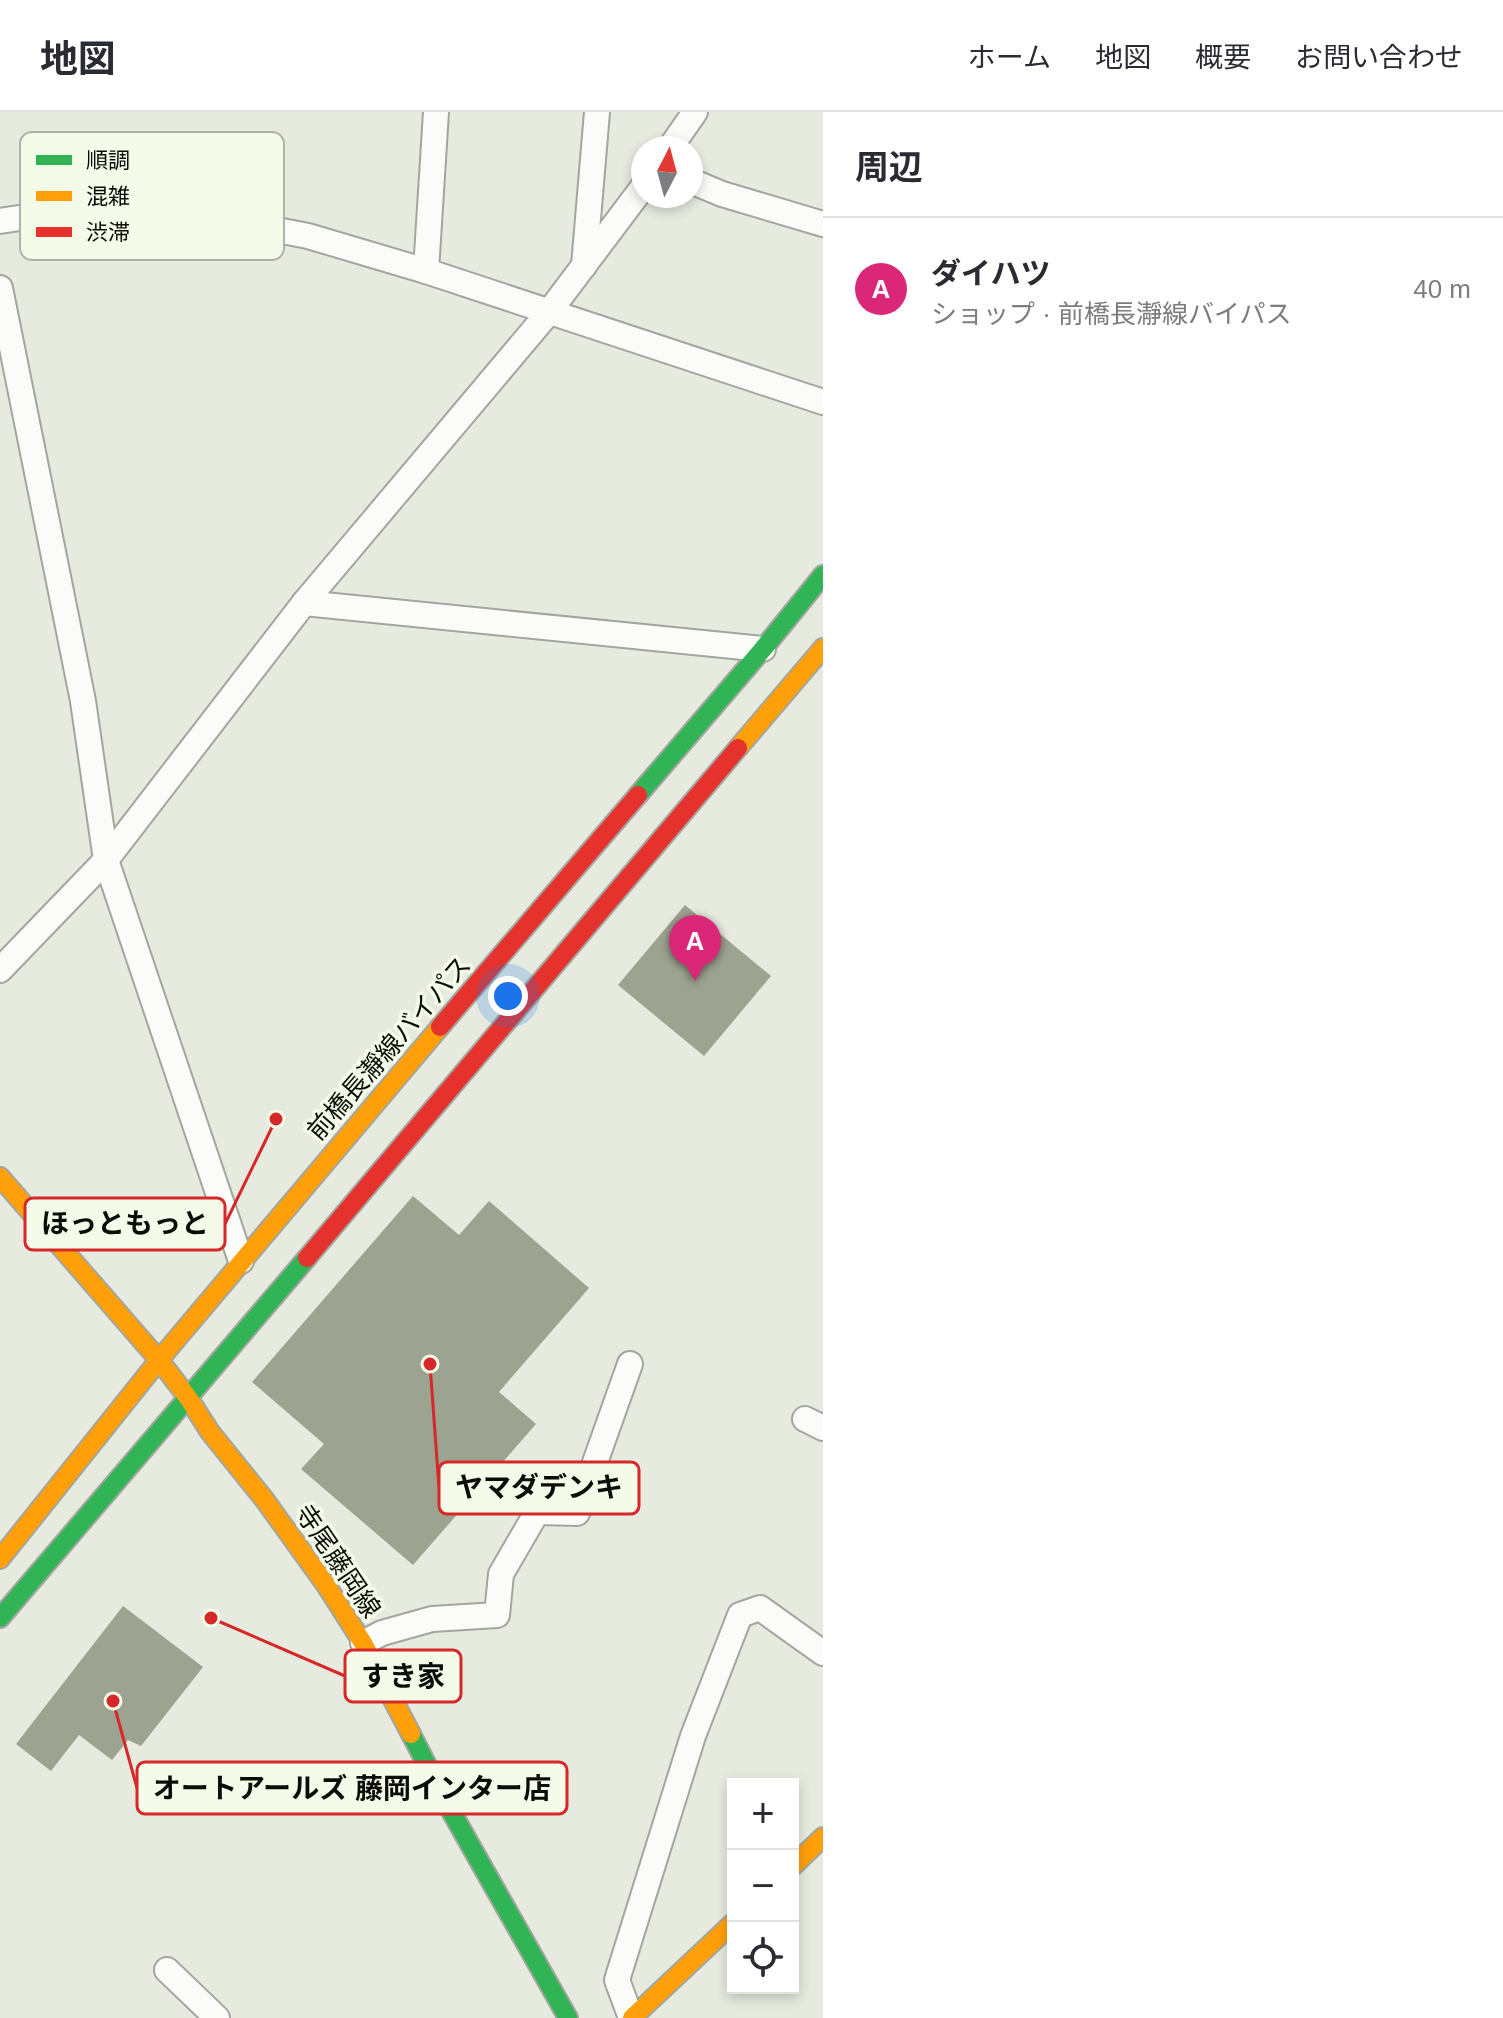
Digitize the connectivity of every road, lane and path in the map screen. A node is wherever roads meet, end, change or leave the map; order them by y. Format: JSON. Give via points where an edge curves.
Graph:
{"nodes":[{"id":1,"x":436,"y":112,"type":"edge"},
{"id":2,"x":597,"y":112,"type":"edge"},
{"id":3,"x":695,"y":112,"type":"edge"},
{"id":4,"x":678,"y":136,"type":"edge"},
{"id":5,"x":703,"y":186,"type":"edge"},
{"id":6,"x":631,"y":203,"type":"edge"},
{"id":7,"x":20,"y":218,"type":"edge"},
{"id":8,"x":0,"y":221,"type":"edge"},
{"id":9,"x":823,"y":224,"type":"edge"},
{"id":10,"x":284,"y":231,"type":"edge"},
{"id":11,"x":584,"y":266,"type":"junction"},
{"id":12,"x":426,"y":271,"type":"junction"},
{"id":13,"x":0,"y":288,"type":"edge"},
{"id":14,"x":549,"y":312,"type":"junction"},
{"id":15,"x":823,"y":402,"type":"edge"},
{"id":16,"x":823,"y":575,"type":"edge"},
{"id":17,"x":304,"y":603,"type":"junction"},
{"id":18,"x":763,"y":649,"type":"junction"},
{"id":19,"x":819,"y":660,"type":"edge"},
{"id":20,"x":106,"y":860,"type":"junction"},
{"id":21,"x":0,"y":970,"type":"edge"},
{"id":22,"x":0,"y":1177,"type":"edge"},
{"id":23,"x":241,"y":1261,"type":"junction"},
{"id":24,"x":159,"y":1360,"type":"junction"},
{"id":25,"x":630,"y":1364,"type":"dead end"},
{"id":26,"x":189,"y":1399,"type":"junction"},
{"id":27,"x":0,"y":1559,"type":"edge"},
{"id":28,"x":0,"y":1618,"type":"edge"},
{"id":29,"x":363,"y":1643,"type":"junction"},
{"id":30,"x":823,"y":1653,"type":"edge"},
{"id":31,"x":823,"y":1837,"type":"edge"},
{"id":32,"x":799,"y":1860,"type":"edge"},
{"id":33,"x":727,"y":1929,"type":"edge"},
{"id":34,"x":167,"y":1970,"type":"dead end"},
{"id":35,"x":217,"y":2018,"type":"edge"},
{"id":36,"x":568,"y":2018,"type":"edge"},
{"id":37,"x":632,"y":2018,"type":"edge"}],
"edges":[{"from":1,"to":12,"type":"street"},
{"from":2,"to":11,"type":"street"},
{"from":3,"to":4,"type":"street"},
{"from":5,"to":9,"type":"street"},
{"from":6,"to":11,"type":"street"},
{"from":7,"to":8,"type":"street"},
{"from":10,"to":12,"type":"street"},
{"from":11,"to":14,"type":"street"},
{"from":12,"to":14,"type":"street"},
{"from":13,"to":20,"type":"street","via":[[83,701]]},
{"from":14,"to":15,"type":"street"},
{"from":14,"to":17,"type":"street"},
{"from":16,"to":18,"type":"main road","name":"前橋長瀞線バイパス"},
{"from":17,"to":18,"type":"street"},
{"from":17,"to":20,"type":"street"},
{"from":18,"to":23,"type":"main road","name":"前橋長瀞線バイパス"},
{"from":19,"to":26,"type":"main road"},
{"from":20,"to":21,"type":"street"},
{"from":20,"to":23,"type":"street"},
{"from":22,"to":24,"type":"main road","name":"寺尾藤岡線"},
{"from":23,"to":24,"type":"main road","name":"前橋長瀞線バイパス"},
{"from":24,"to":26,"type":"main road","name":"寺尾藤岡線"},
{"from":24,"to":27,"type":"main road","name":"前橋長瀞線バイパス"},
{"from":25,"to":29,"type":"street","via":[[577,1513],[537,1512],[501,1574],[497,1615],[432,1619]]},
{"from":26,"to":28,"type":"main road"},
{"from":26,"to":29,"type":"main road","name":"寺尾藤岡線"},
{"from":29,"to":36,"type":"main road","name":"寺尾藤岡線"},
{"from":30,"to":37,"type":"street","via":[[760,1608],[740,1615],[693,1736],[617,1980]]},
{"from":31,"to":32,"type":"main road"},
{"from":33,"to":37,"type":"main road"},
{"from":34,"to":35,"type":"street"}]}
